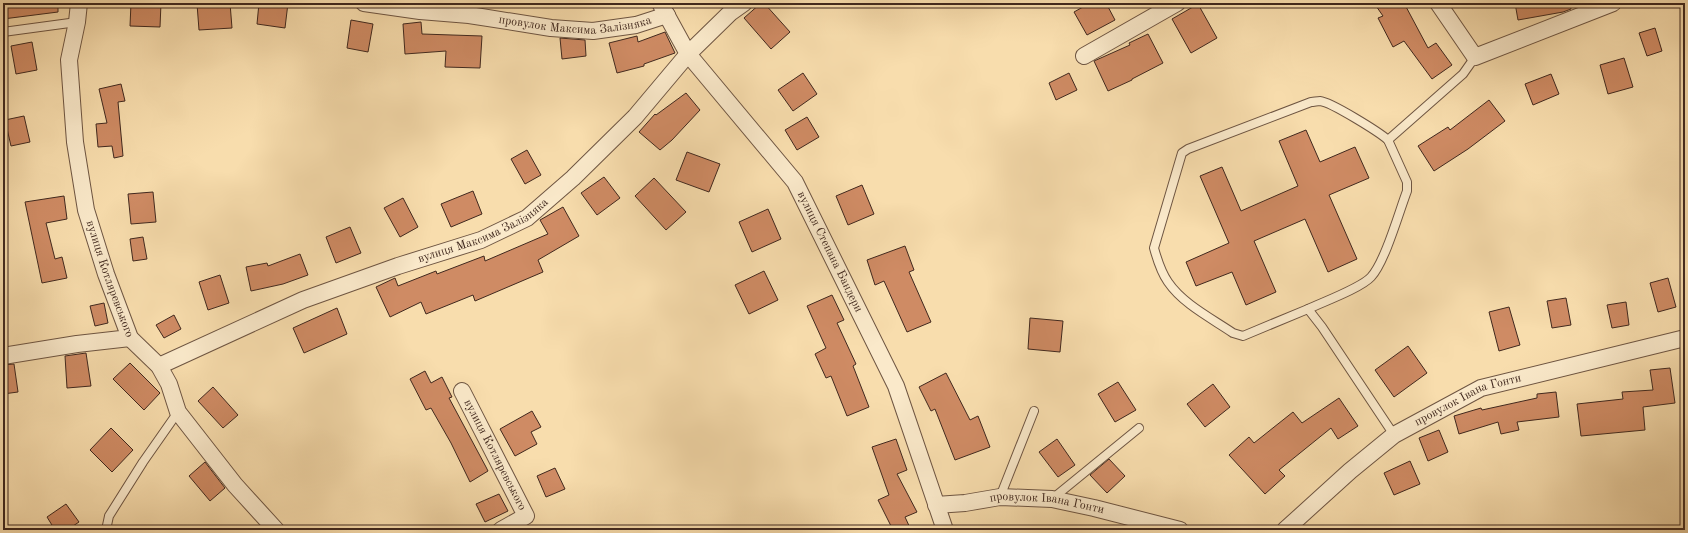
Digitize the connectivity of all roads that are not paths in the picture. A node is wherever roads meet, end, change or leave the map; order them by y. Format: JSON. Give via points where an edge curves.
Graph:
{"nodes":[{"id":1,"x":79,"y":3,"type":"edge"},
{"id":2,"x":364,"y":3,"type":"edge"},
{"id":3,"x":744,"y":3,"type":"edge"},
{"id":4,"x":1177,"y":3,"type":"edge"},
{"id":5,"x":1438,"y":3,"type":"edge"},
{"id":6,"x":1613,"y":3,"type":"edge"},
{"id":7,"x":664,"y":9,"type":"edge"},
{"id":8,"x":77,"y":22,"type":"junction"},
{"id":9,"x":3,"y":32,"type":"edge"},
{"id":10,"x":688,"y":54,"type":"junction"},
{"id":11,"x":1084,"y":56,"type":"dead end"},
{"id":12,"x":1475,"y":57,"type":"junction"},
{"id":13,"x":1388,"y":140,"type":"junction"},
{"id":14,"x":1308,"y":310,"type":"junction"},
{"id":15,"x":130,"y":338,"type":"junction"},
{"id":16,"x":1685,"y":338,"type":"edge"},
{"id":17,"x":3,"y":356,"type":"edge"},
{"id":18,"x":159,"y":366,"type":"junction"},
{"id":19,"x":462,"y":392,"type":"dead end"},
{"id":20,"x":1034,"y":411,"type":"dead end"},
{"id":21,"x":178,"y":412,"type":"junction"},
{"id":22,"x":1139,"y":428,"type":"dead end"},
{"id":23,"x":1394,"y":435,"type":"junction"},
{"id":24,"x":1000,"y":497,"type":"junction"},
{"id":25,"x":1052,"y":499,"type":"junction"},
{"id":26,"x":936,"y":505,"type":"junction"},
{"id":27,"x":106,"y":530,"type":"edge"},
{"id":28,"x":276,"y":530,"type":"edge"},
{"id":29,"x":501,"y":530,"type":"edge"},
{"id":30,"x":945,"y":530,"type":"edge"},
{"id":31,"x":1180,"y":530,"type":"edge"},
{"id":32,"x":1285,"y":530,"type":"edge"}],
"edges":[{"from":1,"to":8,"type":"street","name":"вулиця Котляревського"},
{"from":2,"to":7,"type":"street","name":"провулок Максима Залізняка","via":[[420,11],[469,14],[551,28],[593,31],[636,25]]},
{"from":3,"to":10,"type":"street","name":"вулиця Максима Залізняка","via":[[730,13]]},
{"from":4,"to":11,"type":"street"},
{"from":5,"to":12,"type":"street"},
{"from":6,"to":12,"type":"street"},
{"from":7,"to":10,"type":"street","name":"вулиця Степана Бандери"},
{"from":8,"to":9,"type":"lane"},
{"from":8,"to":15,"type":"street","name":"вулиця Котляревського","via":[[69,60],[77,157],[86,210]]},
{"from":10,"to":18,"type":"street","name":"вулиця Максима Залізняка","via":[[634,117],[573,178],[527,218],[481,240],[303,300]]},
{"from":10,"to":26,"type":"street","name":"вулиця Степана Бандери","via":[[795,182],[896,386]]},
{"from":12,"to":13,"type":"lane","via":[[1463,74]]},
{"from":13,"to":14,"type":"lane","via":[[1407,182],[1407,191],[1379,266],[1364,282]]},
{"from":13,"to":14,"type":"lane","via":[[1356,119],[1321,101],[1311,102],[1182,153],[1154,248],[1167,281],[1181,296],[1233,333],[1243,336]]},
{"from":14,"to":23,"type":"lane"},
{"from":15,"to":17,"type":"street"},
{"from":15,"to":18,"type":"street","name":"вулиця Котляревського"},
{"from":16,"to":23,"type":"street","name":"провулок Івана Гонти","via":[[1481,388]]},
{"from":18,"to":21,"type":"street","name":"вулиця Котляревського","via":[[169,384]]},
{"from":19,"to":29,"type":"street","name":"вулиця Котляревського","via":[[526,516]]},
{"from":20,"to":24,"type":"lane"},
{"from":21,"to":27,"type":"lane","via":[[109,516]]},
{"from":21,"to":28,"type":"street","name":"вулиця Котляревського","via":[[235,485]]},
{"from":22,"to":25,"type":"lane"},
{"from":23,"to":32,"type":"street","name":"провулок Івана Гонти"},
{"from":24,"to":25,"type":"street","name":"провулок Івана Гонти"},
{"from":24,"to":26,"type":"street","name":"провулок Івана Гонти"},
{"from":25,"to":31,"type":"street","name":"провулок Івана Гонти"},
{"from":26,"to":30,"type":"street","name":"вулиця Степана Бандери"}]}
